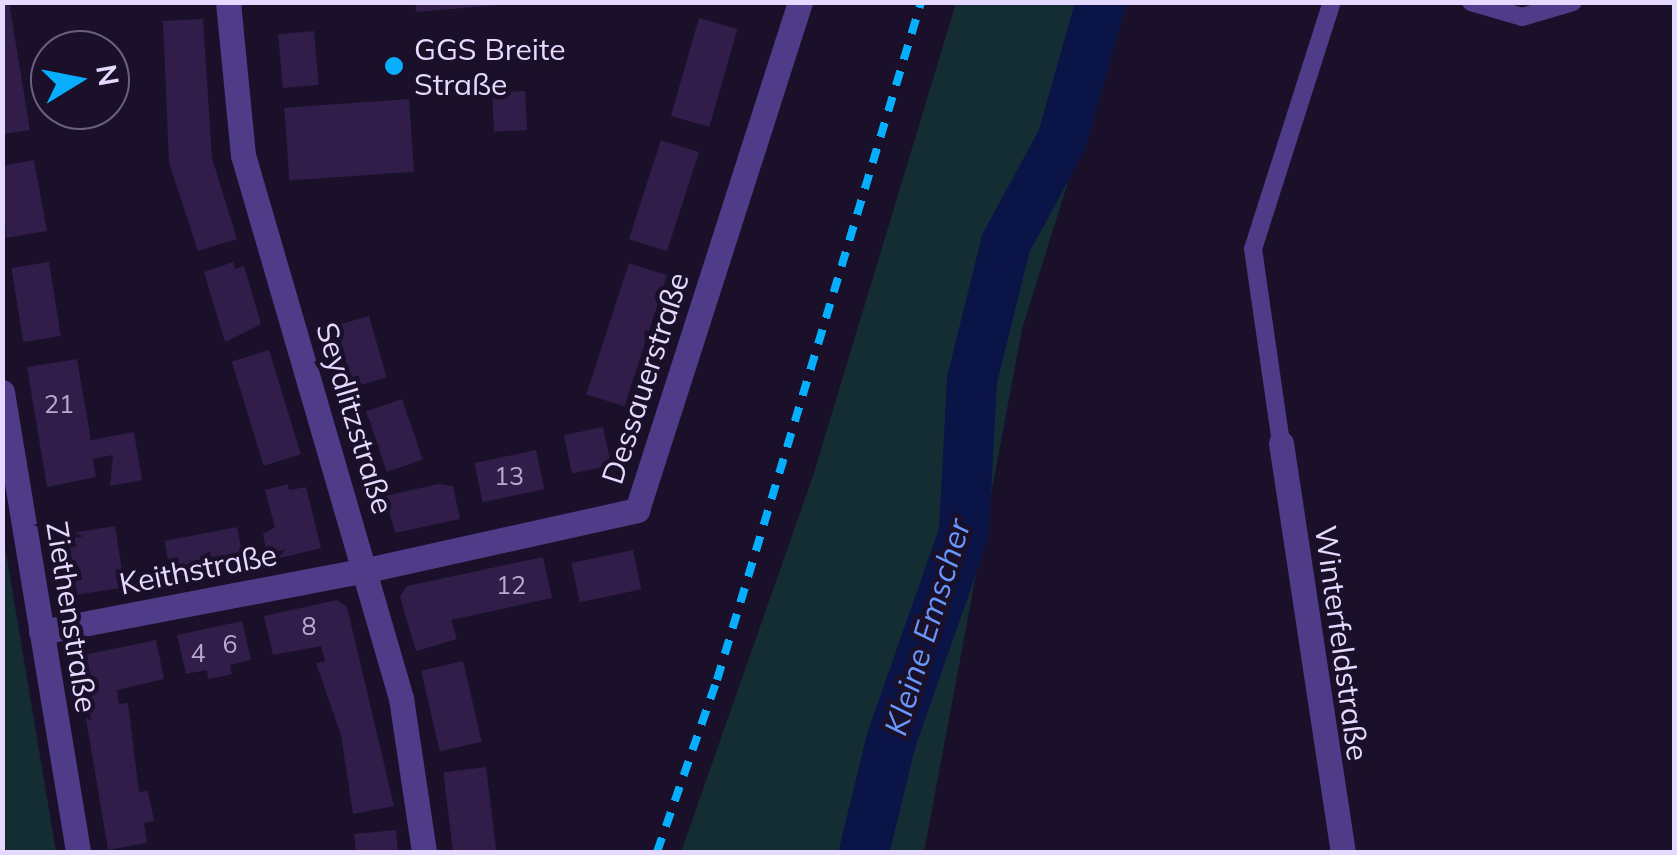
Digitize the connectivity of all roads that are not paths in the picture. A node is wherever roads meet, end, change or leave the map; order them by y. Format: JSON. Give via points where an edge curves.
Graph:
{"nodes":[{"id":1,"x":228,"y":2,"type":"edge"},
{"id":2,"x":800,"y":2,"type":"edge"},
{"id":3,"x":1332,"y":2,"type":"edge"},
{"id":4,"x":1471,"y":2,"type":"edge"},
{"id":5,"x":1573,"y":2,"type":"edge"},
{"id":6,"x":2,"y":392,"type":"edge"},
{"id":7,"x":1281,"y":443,"type":"joint"},
{"id":8,"x":367,"y":570,"type":"junction"},
{"id":9,"x":42,"y":632,"type":"junction"},
{"id":10,"x":78,"y":852,"type":"edge"},
{"id":11,"x":424,"y":852,"type":"edge"},
{"id":12,"x":1343,"y":852,"type":"edge"}],
"edges":[{"from":1,"to":8,"type":"street","name":"Seydlitzstraße","via":[[243,155]]},
{"from":2,"to":8,"type":"street","name":"Dessauerstraße","via":[[637,510]]},
{"from":3,"to":7,"type":"lane","via":[[1253,249]]},
{"from":4,"to":5,"type":"lane","via":[[1522,17]]},
{"from":6,"to":9,"type":"street","name":"Ziethenstraße"},
{"from":7,"to":12,"type":"street","name":"Winterfeldstraße"},
{"from":8,"to":9,"type":"street","name":"Keithstraße"},
{"from":8,"to":11,"type":"street","name":"Seydlitzstraße","via":[[401,698]]},
{"from":9,"to":10,"type":"street","name":"Ziethenstraße"}]}
